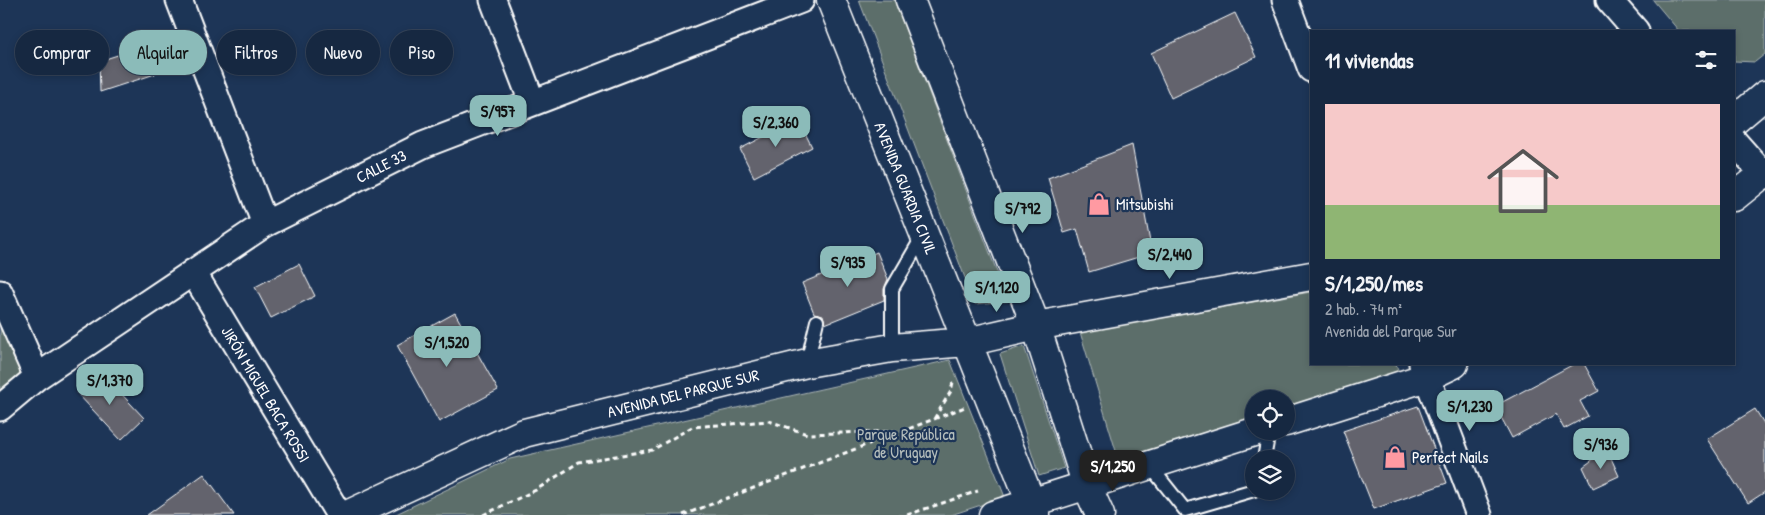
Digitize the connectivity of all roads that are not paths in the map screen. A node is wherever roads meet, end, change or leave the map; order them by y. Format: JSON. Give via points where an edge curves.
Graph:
{"nodes":[{"id":1,"x":179,"y":0,"type":"edge"},
{"id":2,"x":493,"y":0,"type":"edge"},
{"id":3,"x":801,"y":0,"type":"edge"},
{"id":4,"x":831,"y":0,"type":"edge"},
{"id":5,"x":910,"y":0,"type":"edge"},
{"id":6,"x":1285,"y":0,"type":"edge"},
{"id":7,"x":1609,"y":0,"type":"edge"},
{"id":8,"x":1635,"y":30,"type":"edge"},
{"id":9,"x":1310,"y":66,"type":"edge"},
{"id":10,"x":1765,"y":95,"type":"edge"},
{"id":11,"x":532,"y":102,"type":"junction"},
{"id":12,"x":1735,"y":120,"type":"edge"},
{"id":13,"x":1735,"y":142,"type":"edge"},
{"id":14,"x":1764,"y":174,"type":"edge"},
{"id":15,"x":1735,"y":196,"type":"edge"},
{"id":16,"x":265,"y":224,"type":"junction"},
{"id":17,"x":924,"y":234,"type":"junction"},
{"id":18,"x":193,"y":272,"type":"junction"},
{"id":19,"x":1310,"y":276,"type":"edge"},
{"id":20,"x":0,"y":293,"type":"edge"},
{"id":21,"x":817,"y":321,"type":"dead end"},
{"id":22,"x":1036,"y":326,"type":"junction"},
{"id":23,"x":967,"y":342,"type":"junction"},
{"id":24,"x":892,"y":348,"type":"junction"},
{"id":25,"x":807,"y":363,"type":"junction"},
{"id":26,"x":1449,"y":365,"type":"edge"},
{"id":27,"x":1425,"y":370,"type":"edge"},
{"id":28,"x":37,"y":377,"type":"junction"},
{"id":29,"x":0,"y":408,"type":"edge"},
{"id":30,"x":1295,"y":419,"type":"edge"},
{"id":31,"x":1245,"y":435,"type":"edge"},
{"id":32,"x":1150,"y":466,"type":"junction"},
{"id":33,"x":1088,"y":486,"type":"junction"},
{"id":34,"x":1245,"y":493,"type":"edge"},
{"id":35,"x":1034,"y":509,"type":"edge"},
{"id":36,"x":1184,"y":513,"type":"edge"},
{"id":37,"x":339,"y":515,"type":"edge"},
{"id":38,"x":347,"y":515,"type":"edge"},
{"id":39,"x":993,"y":515,"type":"edge"},
{"id":40,"x":1102,"y":515,"type":"edge"},
{"id":41,"x":1479,"y":515,"type":"edge"}],
"edges":[{"from":1,"to":16,"type":"street"},
{"from":2,"to":11,"type":"street"},
{"from":3,"to":11,"type":"street","name":"CALLE 33"},
{"from":4,"to":17,"type":"main road","name":"AVENIDA GUARDIA CIVIL"},
{"from":5,"to":22,"type":"main road"},
{"from":6,"to":9,"type":"street"},
{"from":7,"to":8,"type":"street"},
{"from":10,"to":12,"type":"main road"},
{"from":11,"to":16,"type":"street","name":"CALLE 33","via":[[423,145]]},
{"from":13,"to":14,"type":"street"},
{"from":14,"to":15,"type":"main road"},
{"from":16,"to":18,"type":"street","name":"CALLE 33"},
{"from":17,"to":23,"type":"main road","name":"AVENIDA GUARDIA CIVIL"},
{"from":17,"to":24,"type":"lane","via":[[892,289]]},
{"from":18,"to":28,"type":"street","name":"CALLE 33"},
{"from":18,"to":37,"type":"street","name":"JIRÓN MIGUEL BACA ROSSI"},
{"from":19,"to":22,"type":"main road"},
{"from":20,"to":28,"type":"street"},
{"from":21,"to":25,"type":"lane"},
{"from":22,"to":23,"type":"main road","name":"AVENIDA DEL PARQUE SUR"},
{"from":22,"to":33,"type":"main road"},
{"from":23,"to":24,"type":"main road","name":"AVENIDA DEL PARQUE SUR"},
{"from":23,"to":35,"type":"main road","name":"AVENIDA GUARDIA CIVIL"},
{"from":24,"to":25,"type":"main road","name":"AVENIDA DEL PARQUE SUR"},
{"from":25,"to":38,"type":"main road","name":"AVENIDA DEL PARQUE SUR","via":[[524,433]]},
{"from":26,"to":27,"type":"main road"},
{"from":27,"to":30,"type":"main road"},
{"from":27,"to":41,"type":"street"},
{"from":28,"to":29,"type":"street","name":"CALLE 33"},
{"from":31,"to":32,"type":"main road"},
{"from":32,"to":33,"type":"main road"},
{"from":32,"to":36,"type":"lane"},
{"from":33,"to":35,"type":"main road"},
{"from":33,"to":40,"type":"main road"},
{"from":34,"to":36,"type":"lane"},
{"from":35,"to":39,"type":"main road"}]}
